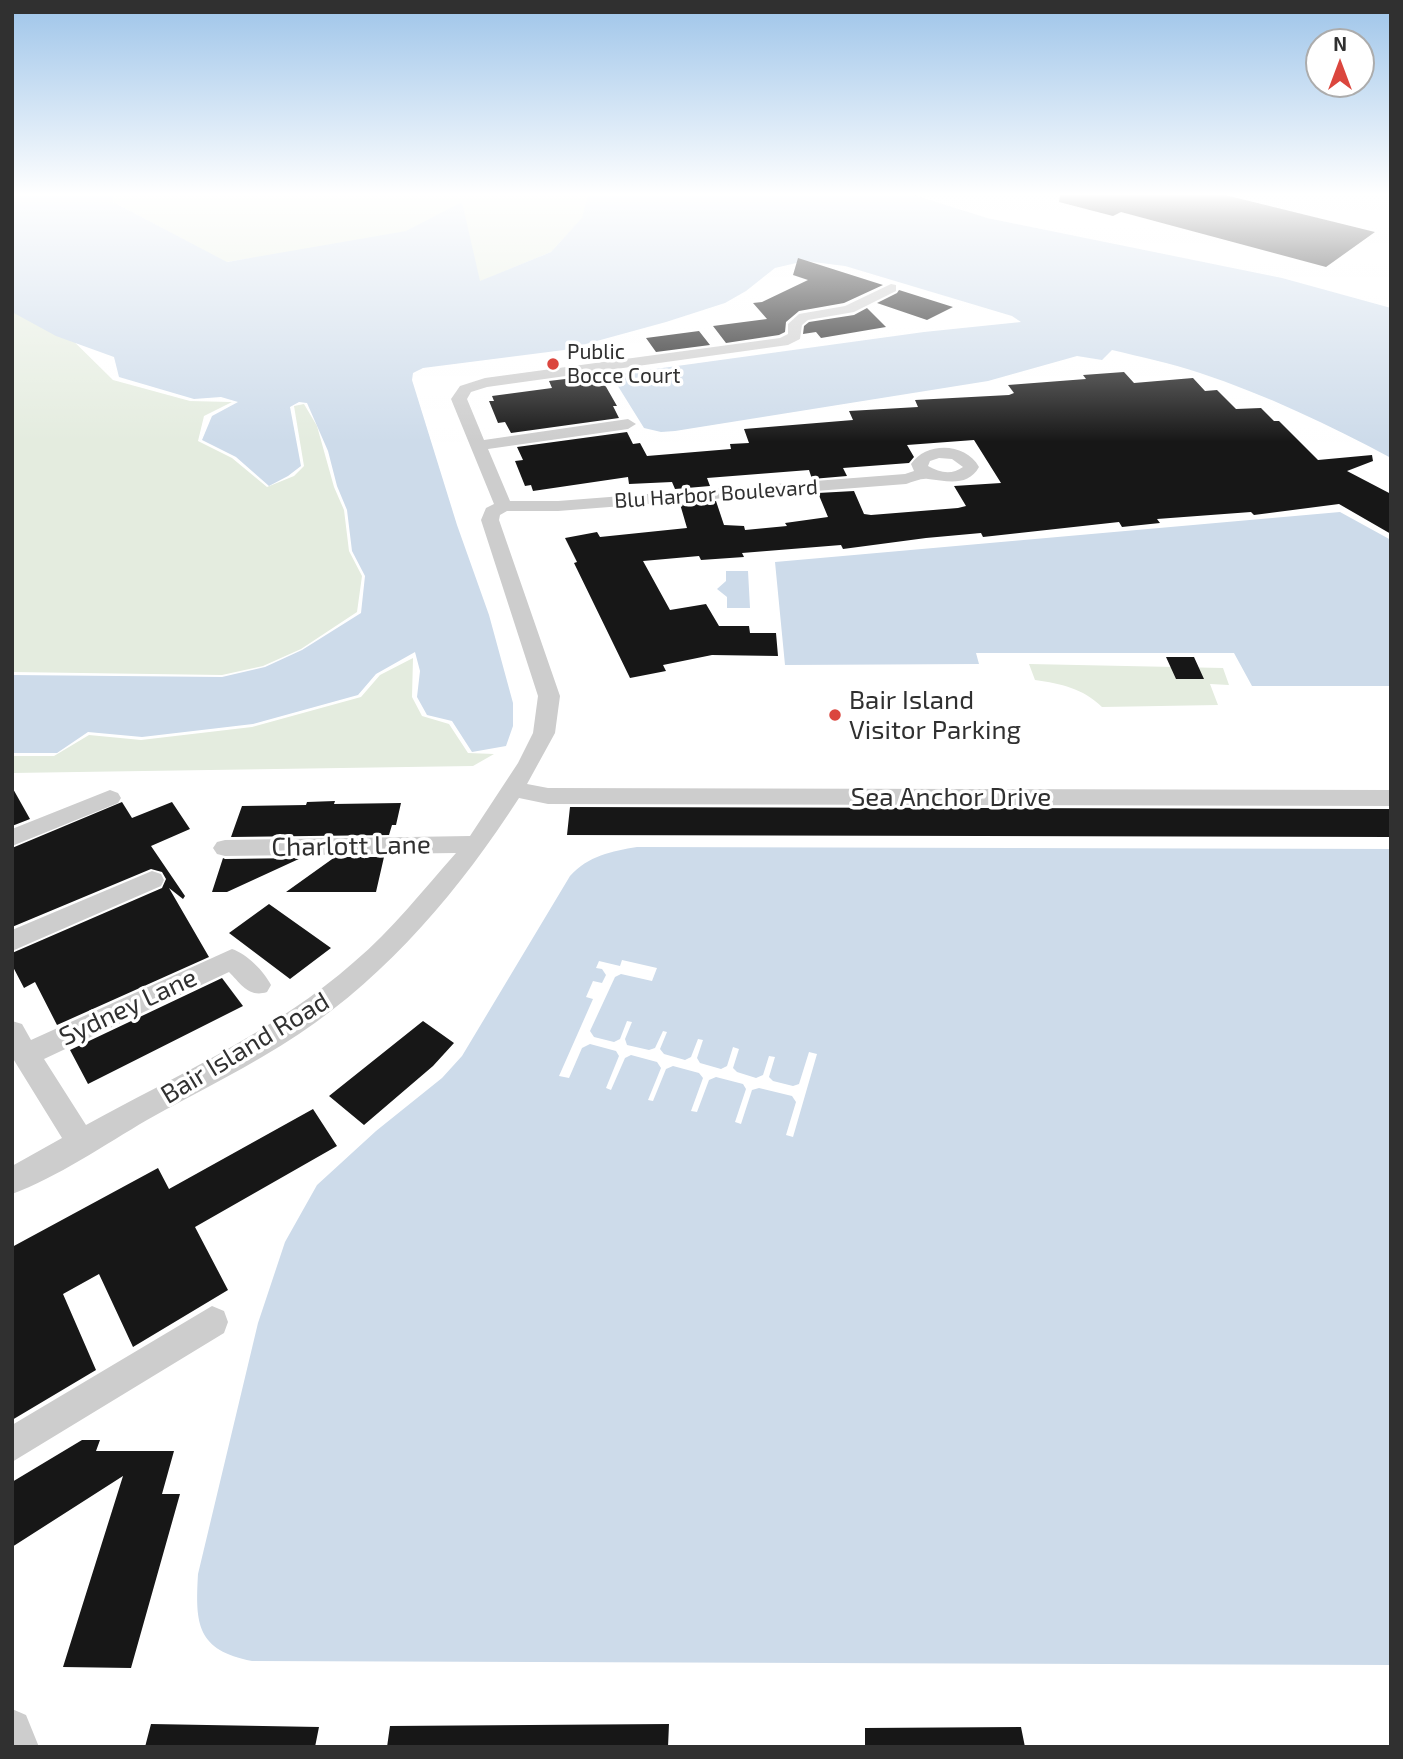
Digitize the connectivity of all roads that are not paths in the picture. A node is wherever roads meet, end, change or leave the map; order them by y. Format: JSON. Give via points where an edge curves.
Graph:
{"nodes":[{"id":1,"x":891,"y":288,"type":"dead end"},
{"id":2,"x":628,"y":424,"type":"dead end"},
{"id":3,"x":479,"y":446,"type":"junction"},
{"id":4,"x":926,"y":472,"type":"dead end"},
{"id":5,"x":504,"y":506,"type":"junction"},
{"id":6,"x":512,"y":789,"type":"junction"},
{"id":7,"x":110,"y":798,"type":"dead end"},
{"id":8,"x":1391,"y":798,"type":"edge"},
{"id":9,"x":12,"y":838,"type":"edge"},
{"id":10,"x":477,"y":844,"type":"junction"},
{"id":11,"x":225,"y":848,"type":"dead end"},
{"id":12,"x":152,"y":880,"type":"dead end"},
{"id":13,"x":12,"y":941,"type":"edge"},
{"id":14,"x":258,"y":985,"type":"dead end"},
{"id":15,"x":19,"y":1043,"type":"edge"},
{"id":16,"x":82,"y":1144,"type":"junction"},
{"id":17,"x":12,"y":1181,"type":"edge"},
{"id":18,"x":212,"y":1322,"type":"dead end"},
{"id":19,"x":12,"y":1445,"type":"edge"},
{"id":20,"x":12,"y":1729,"type":"edge"},
{"id":21,"x":19,"y":1747,"type":"edge"}],
"edges":[{"from":1,"to":3,"type":"street","via":[[849,309],[804,317],[795,324],[795,336],[783,342],[472,386],[459,399]]},
{"from":2,"to":3,"type":"street"},
{"from":3,"to":5,"type":"street"},
{"from":4,"to":5,"type":"street","name":"Blu Harbor Boulevard","via":[[906,479],[558,506]]},
{"from":5,"to":6,"type":"street","name":"Bair Island Road","via":[[492,512],[490,520],[549,696],[544,733]]},
{"from":6,"to":8,"type":"street","name":"Sea Anchor Drive","via":[[548,796]]},
{"from":6,"to":10,"type":"street","name":"Bair Island Road"},
{"from":7,"to":9,"type":"street"},
{"from":10,"to":11,"type":"street","name":"Charlott Lane"},
{"from":10,"to":16,"type":"street","name":"Bair Island Road","via":[[398,936],[331,998]]},
{"from":12,"to":13,"type":"street"},
{"from":14,"to":15,"type":"street","name":"Sydney Lane","via":[[225,952]]},
{"from":15,"to":16,"type":"street"},
{"from":16,"to":17,"type":"street","name":"Bair Island Road"},
{"from":18,"to":19,"type":"street"},
{"from":20,"to":21,"type":"street"}]}
